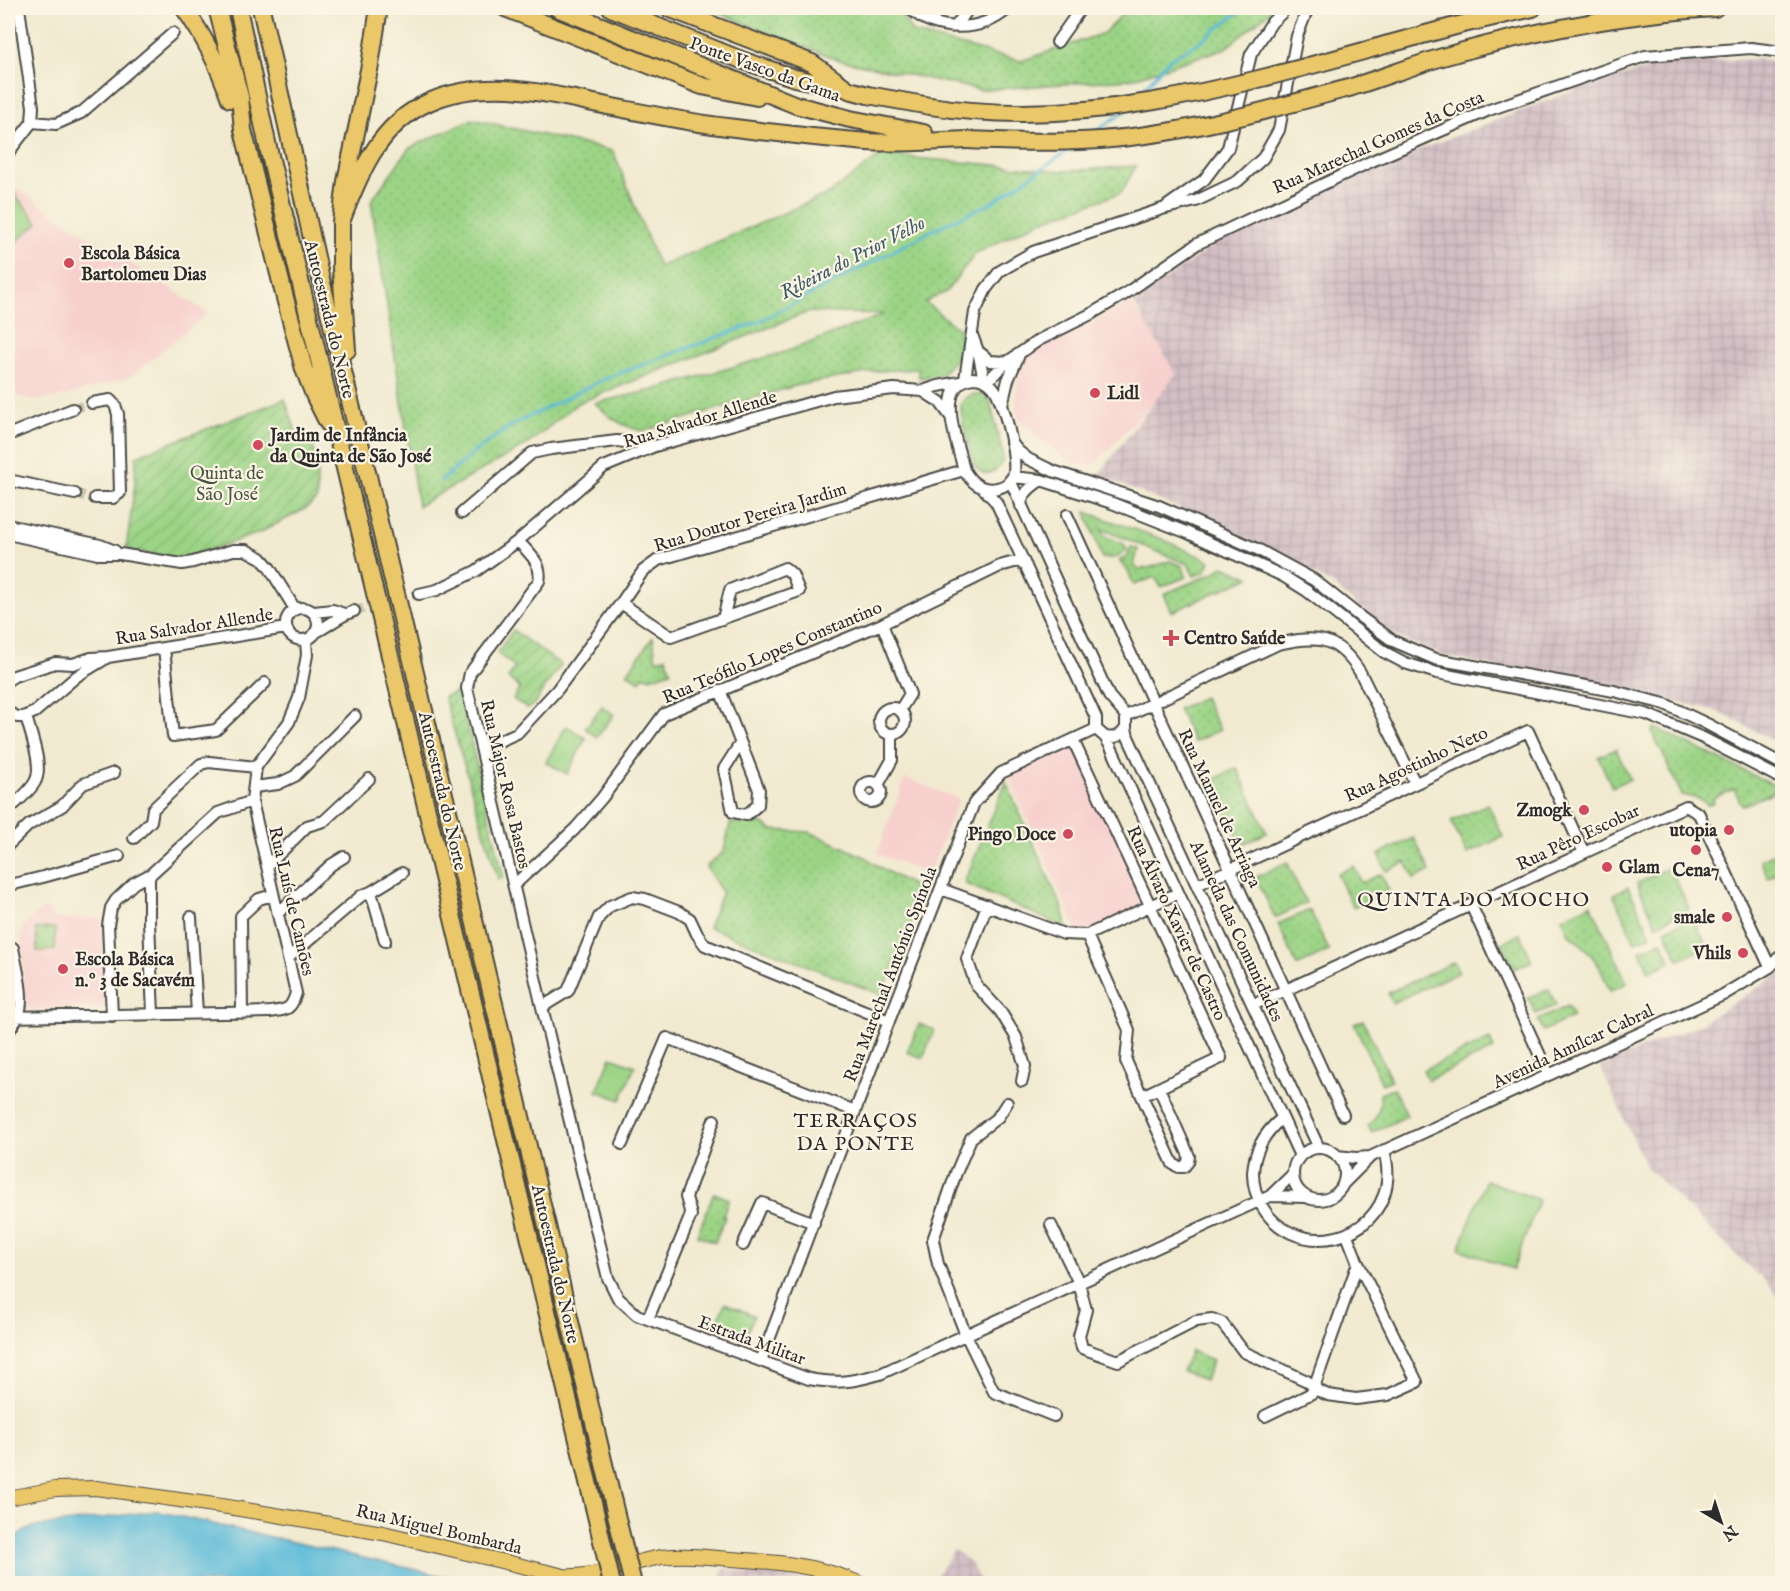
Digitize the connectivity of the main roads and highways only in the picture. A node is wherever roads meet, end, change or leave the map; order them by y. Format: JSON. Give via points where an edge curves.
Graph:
{"nodes":[{"id":1,"x":184,"y":8,"type":"edge"},
{"id":2,"x":218,"y":8,"type":"edge"},
{"id":3,"x":238,"y":8,"type":"edge"},
{"id":4,"x":261,"y":8,"type":"edge"},
{"id":5,"x":379,"y":8,"type":"edge"},
{"id":6,"x":505,"y":8,"type":"edge"},
{"id":7,"x":557,"y":8,"type":"edge"},
{"id":8,"x":611,"y":8,"type":"edge"},
{"id":9,"x":668,"y":8,"type":"edge"},
{"id":10,"x":1533,"y":8,"type":"edge"},
{"id":11,"x":1715,"y":8,"type":"edge"},
{"id":12,"x":849,"y":90,"type":"junction"},
{"id":13,"x":796,"y":105,"type":"junction"},
{"id":14,"x":243,"y":130,"type":"junction"},
{"id":15,"x":967,"y":140,"type":"junction"},
{"id":16,"x":341,"y":222,"type":"junction"},
{"id":17,"x":350,"y":399,"type":"junction"},
{"id":18,"x":339,"y":439,"type":"junction"},
{"id":19,"x":8,"y":1498,"type":"edge"},
{"id":20,"x":612,"y":1584,"type":"edge"},
{"id":21,"x":633,"y":1584,"type":"edge"},
{"id":22,"x":861,"y":1584,"type":"edge"}],
"edges":[{"from":1,"to":14,"type":"highway","via":[[221,72]]},
{"from":2,"to":14,"type":"highway","via":[[240,97]]},
{"from":3,"to":18,"type":"highway","name":"Autoestrada do Norte"},
{"from":4,"to":17,"type":"highway","name":"Autoestrada do Norte"},
{"from":5,"to":16,"type":"highway"},
{"from":6,"to":13,"type":"highway","via":[[702,86]]},
{"from":7,"to":13,"type":"highway","name":"Ponte Vasco da Gama"},
{"from":8,"to":12,"type":"highway","name":"Ponte Vasco da Gama","via":[[744,61]]},
{"from":9,"to":12,"type":"highway","via":[[812,63]]},
{"from":10,"to":12,"type":"highway","name":"Ponte Vasco da Gama","bridge":true,"via":[[1256,81],[1109,108],[1017,112],[952,109]]},
{"from":11,"to":15,"type":"highway","bridge":true,"via":[[1533,34],[1207,124],[1102,140]]},
{"from":13,"to":15,"type":"highway","name":"Ponte Vasco da Gama","via":[[867,123]]},
{"from":14,"to":18,"type":"highway","via":[[304,369]]},
{"from":15,"to":16,"type":"highway","via":[[869,142],[727,127],[535,91],[471,90],[428,102],[387,133],[361,172]]},
{"from":16,"to":17,"type":"highway"},
{"from":17,"to":21,"type":"highway","name":"Autoestrada do Norte","bridge":true},
{"from":18,"to":20,"type":"highway","name":"Autoestrada do Norte","bridge":true},
{"from":19,"to":22,"type":"main road","name":"Rua Miguel Bombarda","via":[[56,1489],[96,1488],[383,1533],[564,1575],[585,1575],[684,1556],[805,1566]]}]}
